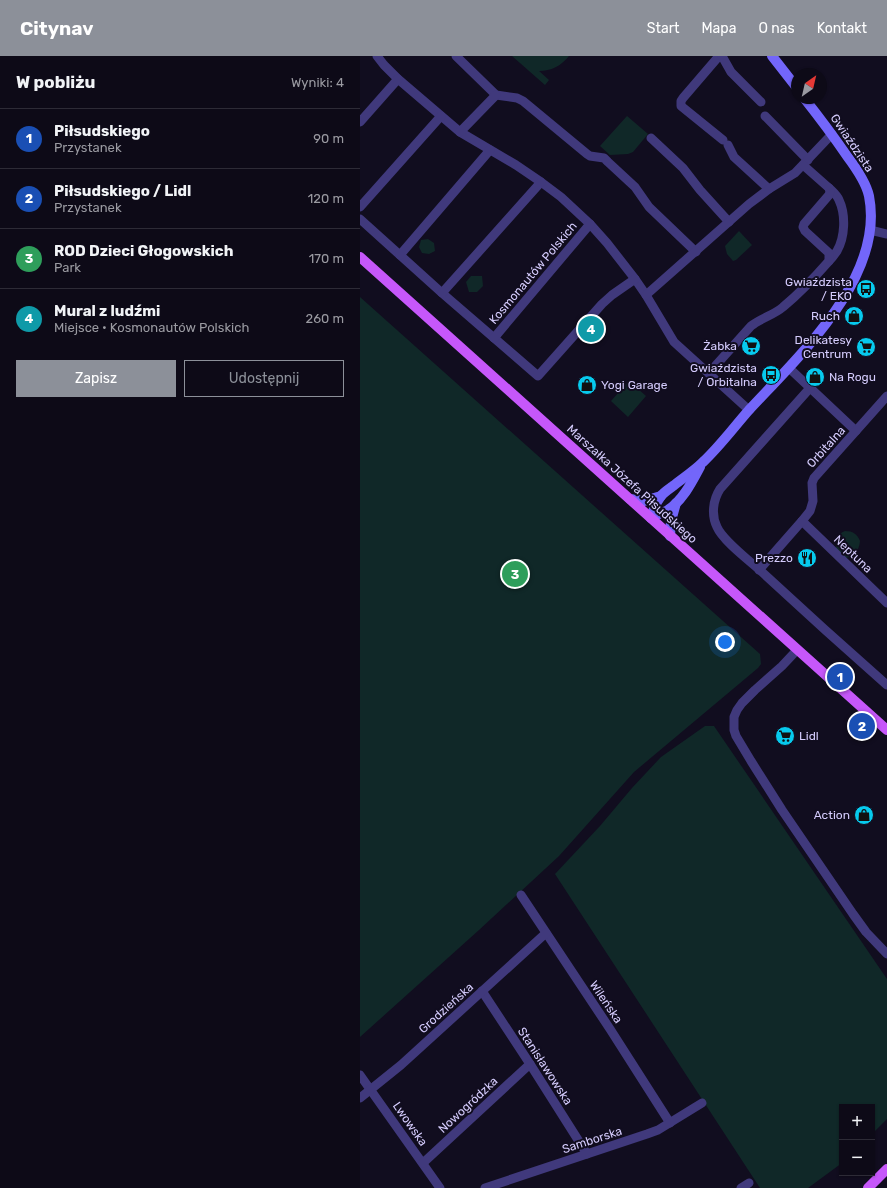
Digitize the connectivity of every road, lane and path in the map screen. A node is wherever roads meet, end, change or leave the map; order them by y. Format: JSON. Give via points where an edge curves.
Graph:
{"nodes":[{"id":1,"x":377,"y":56,"type":"edge"},
{"id":2,"x":456,"y":56,"type":"edge"},
{"id":3,"x":720,"y":56,"type":"edge"},
{"id":4,"x":772,"y":56,"type":"edge"},
{"id":5,"x":398,"y":79,"type":"junction"},
{"id":6,"x":791,"y":80,"type":"edge"},
{"id":7,"x":496,"y":95,"type":"junction"},
{"id":8,"x":761,"y":102,"type":"dead end"},
{"id":9,"x":809,"y":104,"type":"edge"},
{"id":10,"x":441,"y":116,"type":"junction"},
{"id":11,"x":765,"y":116,"type":"dead end"},
{"id":12,"x":360,"y":122,"type":"edge"},
{"id":13,"x":460,"y":132,"type":"junction"},
{"id":14,"x":832,"y":134,"type":"junction"},
{"id":15,"x":651,"y":138,"type":"dead end"},
{"id":16,"x":490,"y":150,"type":"junction"},
{"id":17,"x":806,"y":162,"type":"junction"},
{"id":18,"x":541,"y":182,"type":"junction"},
{"id":19,"x":829,"y":188,"type":"junction"},
{"id":20,"x":769,"y":189,"type":"junction"},
{"id":21,"x":360,"y":207,"type":"edge"},
{"id":22,"x":360,"y":219,"type":"edge"},
{"id":23,"x":729,"y":222,"type":"junction"},
{"id":24,"x":590,"y":224,"type":"junction"},
{"id":25,"x":870,"y":230,"type":"junction"},
{"id":26,"x":887,"y":234,"type":"edge"},
{"id":27,"x":696,"y":252,"type":"junction"},
{"id":28,"x":400,"y":255,"type":"junction"},
{"id":29,"x":360,"y":257,"type":"edge"},
{"id":30,"x":829,"y":261,"type":"junction"},
{"id":31,"x":635,"y":279,"type":"junction"},
{"id":32,"x":442,"y":293,"type":"junction"},
{"id":33,"x":646,"y":295,"type":"junction"},
{"id":34,"x":494,"y":338,"type":"junction"},
{"id":35,"x":788,"y":368,"type":"junction"},
{"id":36,"x":709,"y":373,"type":"junction"},
{"id":37,"x":810,"y":388,"type":"junction"},
{"id":38,"x":887,"y":396,"type":"edge"},
{"id":39,"x":749,"y":410,"type":"junction"},
{"id":40,"x":856,"y":431,"type":"junction"},
{"id":41,"x":703,"y":462,"type":"junction"},
{"id":42,"x":661,"y":496,"type":"junction"},
{"id":43,"x":630,"y":499,"type":"junction"},
{"id":44,"x":676,"y":503,"type":"junction"},
{"id":45,"x":651,"y":518,"type":"junction"},
{"id":46,"x":802,"y":521,"type":"junction"},
{"id":47,"x":670,"y":536,"type":"junction"},
{"id":48,"x":759,"y":570,"type":"junction"},
{"id":49,"x":887,"y":603,"type":"edge"},
{"id":50,"x":797,"y":650,"type":"junction"},
{"id":51,"x":887,"y":685,"type":"edge"},
{"id":52,"x":887,"y":730,"type":"edge"},
{"id":53,"x":521,"y":895,"type":"dead end"},
{"id":54,"x":546,"y":933,"type":"junction"},
{"id":55,"x":887,"y":954,"type":"edge"},
{"id":56,"x":482,"y":991,"type":"junction"},
{"id":57,"x":530,"y":1064,"type":"junction"},
{"id":58,"x":360,"y":1075,"type":"edge"},
{"id":59,"x":370,"y":1090,"type":"junction"},
{"id":60,"x":360,"y":1098,"type":"edge"},
{"id":61,"x":702,"y":1103,"type":"dead end"},
{"id":62,"x":670,"y":1123,"type":"junction"},
{"id":63,"x":587,"y":1154,"type":"junction"},
{"id":64,"x":423,"y":1163,"type":"junction"},
{"id":65,"x":887,"y":1169,"type":"edge"},
{"id":66,"x":749,"y":1183,"type":"dead end"},
{"id":67,"x":440,"y":1188,"type":"edge"},
{"id":68,"x":485,"y":1188,"type":"edge"},
{"id":69,"x":741,"y":1188,"type":"edge"},
{"id":70,"x":868,"y":1188,"type":"edge"}],
"edges":[{"from":1,"to":5,"type":"street","name":"Kosmonautów Polskich"},
{"from":2,"to":7,"type":"street"},
{"from":3,"to":8,"type":"street","via":[[731,72]]},
{"from":3,"to":20,"type":"street","via":[[680,104],[726,143],[734,157]]},
{"from":4,"to":6,"type":"street"},
{"from":5,"to":10,"type":"street","name":"Kosmonautów Polskich"},
{"from":5,"to":12,"type":"street"},
{"from":7,"to":13,"type":"street"},
{"from":7,"to":27,"type":"street","via":[[518,98],[587,154],[604,158],[635,187],[648,207]]},
{"from":9,"to":14,"type":"street","name":"Gwiaździsta"},
{"from":10,"to":13,"type":"street","name":"Kosmonautów Polskich"},
{"from":10,"to":21,"type":"street"},
{"from":11,"to":17,"type":"street"},
{"from":13,"to":16,"type":"street","name":"Kosmonautów Polskich"},
{"from":14,"to":17,"type":"street"},
{"from":14,"to":25,"type":"street","name":"Gwiaździsta","via":[[857,170],[869,195]]},
{"from":15,"to":23,"type":"street","via":[[682,168]]},
{"from":16,"to":18,"type":"street","name":"Kosmonautów Polskich"},
{"from":16,"to":28,"type":"street"},
{"from":17,"to":19,"type":"street"},
{"from":17,"to":20,"type":"street","via":[[789,178]]},
{"from":18,"to":24,"type":"street","name":"Kosmonautów Polskich"},
{"from":18,"to":32,"type":"street"},
{"from":19,"to":30,"type":"street","via":[[839,200],[843,223],[840,243]]},
{"from":19,"to":30,"type":"street","via":[[829,195],[803,228],[829,253]]},
{"from":20,"to":23,"type":"street"},
{"from":22,"to":28,"type":"street","name":"Kosmonautów Polskich"},
{"from":23,"to":27,"type":"street"},
{"from":24,"to":31,"type":"street","name":"Kosmonautów Polskich"},
{"from":24,"to":34,"type":"street","name":"Kosmonautów Polskich"},
{"from":25,"to":26,"type":"street"},
{"from":25,"to":35,"type":"street","name":"Gwiaździsta","via":[[862,265],[850,288],[821,330]]},
{"from":27,"to":33,"type":"street"},
{"from":28,"to":32,"type":"street","name":"Kosmonautów Polskich"},
{"from":29,"to":43,"type":"main road","name":"Marszałka Józefa Piłsudskiego"},
{"from":30,"to":36,"type":"street","via":[[782,308],[751,326]]},
{"from":31,"to":33,"type":"street","name":"Kosmonautów Polskich"},
{"from":31,"to":34,"type":"street","name":"Kosmonautów Polskich","via":[[602,304],[538,376]]},
{"from":32,"to":34,"type":"street","name":"Kosmonautów Polskich"},
{"from":33,"to":36,"type":"street","name":"Kosmonautów Polskich","via":[[674,342]]},
{"from":35,"to":37,"type":"street","name":"Orbitalna"},
{"from":35,"to":39,"type":"street","name":"Gwiaździsta"},
{"from":36,"to":39,"type":"street","name":"Kosmonautów Polskich"},
{"from":37,"to":40,"type":"street","name":"Orbitalna"},
{"from":37,"to":48,"type":"street","via":[[716,496],[713,514],[721,535]]},
{"from":38,"to":40,"type":"street"},
{"from":39,"to":41,"type":"street","name":"Gwiaździsta"},
{"from":40,"to":46,"type":"street","name":"Orbitalna","via":[[814,478],[813,505]]},
{"from":41,"to":42,"type":"street","name":"Gwiaździsta"},
{"from":41,"to":44,"type":"street","name":"Gwiaździsta","via":[[690,486]]},
{"from":42,"to":43,"type":"street","via":[[644,500]]},
{"from":42,"to":45,"type":"street","name":"Gwiaździsta"},
{"from":43,"to":45,"type":"main road","name":"Marszałka Józefa Piłsudskiego"},
{"from":44,"to":45,"type":"street","name":"Gwiaździsta"},
{"from":44,"to":47,"type":"street","via":[[670,521]]},
{"from":45,"to":47,"type":"main road","name":"Marszałka Józefa Piłsudskiego"},
{"from":46,"to":48,"type":"street","name":"Orbitalna"},
{"from":46,"to":49,"type":"street","name":"Neptuna"},
{"from":47,"to":50,"type":"main road","name":"Marszałka Józefa Piłsudskiego"},
{"from":48,"to":51,"type":"street"},
{"from":50,"to":52,"type":"main road","name":"Marszałka Józefa Piłsudskiego"},
{"from":50,"to":55,"type":"street","via":[[742,703],[734,717],[734,730],[782,810],[853,914]]},
{"from":53,"to":54,"type":"street","name":"Wileńska"},
{"from":54,"to":56,"type":"street","name":"Grodzieńska"},
{"from":54,"to":62,"type":"street","name":"Wileńska"},
{"from":56,"to":57,"type":"street","name":"Stanisławowska"},
{"from":56,"to":59,"type":"street","name":"Grodzieńska"},
{"from":57,"to":63,"type":"street","name":"Stanisławowska"},
{"from":57,"to":64,"type":"street","name":"Nowogródzka"},
{"from":58,"to":59,"type":"street","name":"Lwowska"},
{"from":59,"to":60,"type":"street","name":"Grodzieńska"},
{"from":59,"to":64,"type":"street","name":"Lwowska"},
{"from":61,"to":62,"type":"street","name":"Samborska"},
{"from":62,"to":63,"type":"street","name":"Samborska","via":[[658,1130]]},
{"from":63,"to":68,"type":"street","name":"Samborska"},
{"from":64,"to":67,"type":"street","name":"Lwowska"},
{"from":65,"to":70,"type":"main road"},
{"from":66,"to":69,"type":"street"}]}
